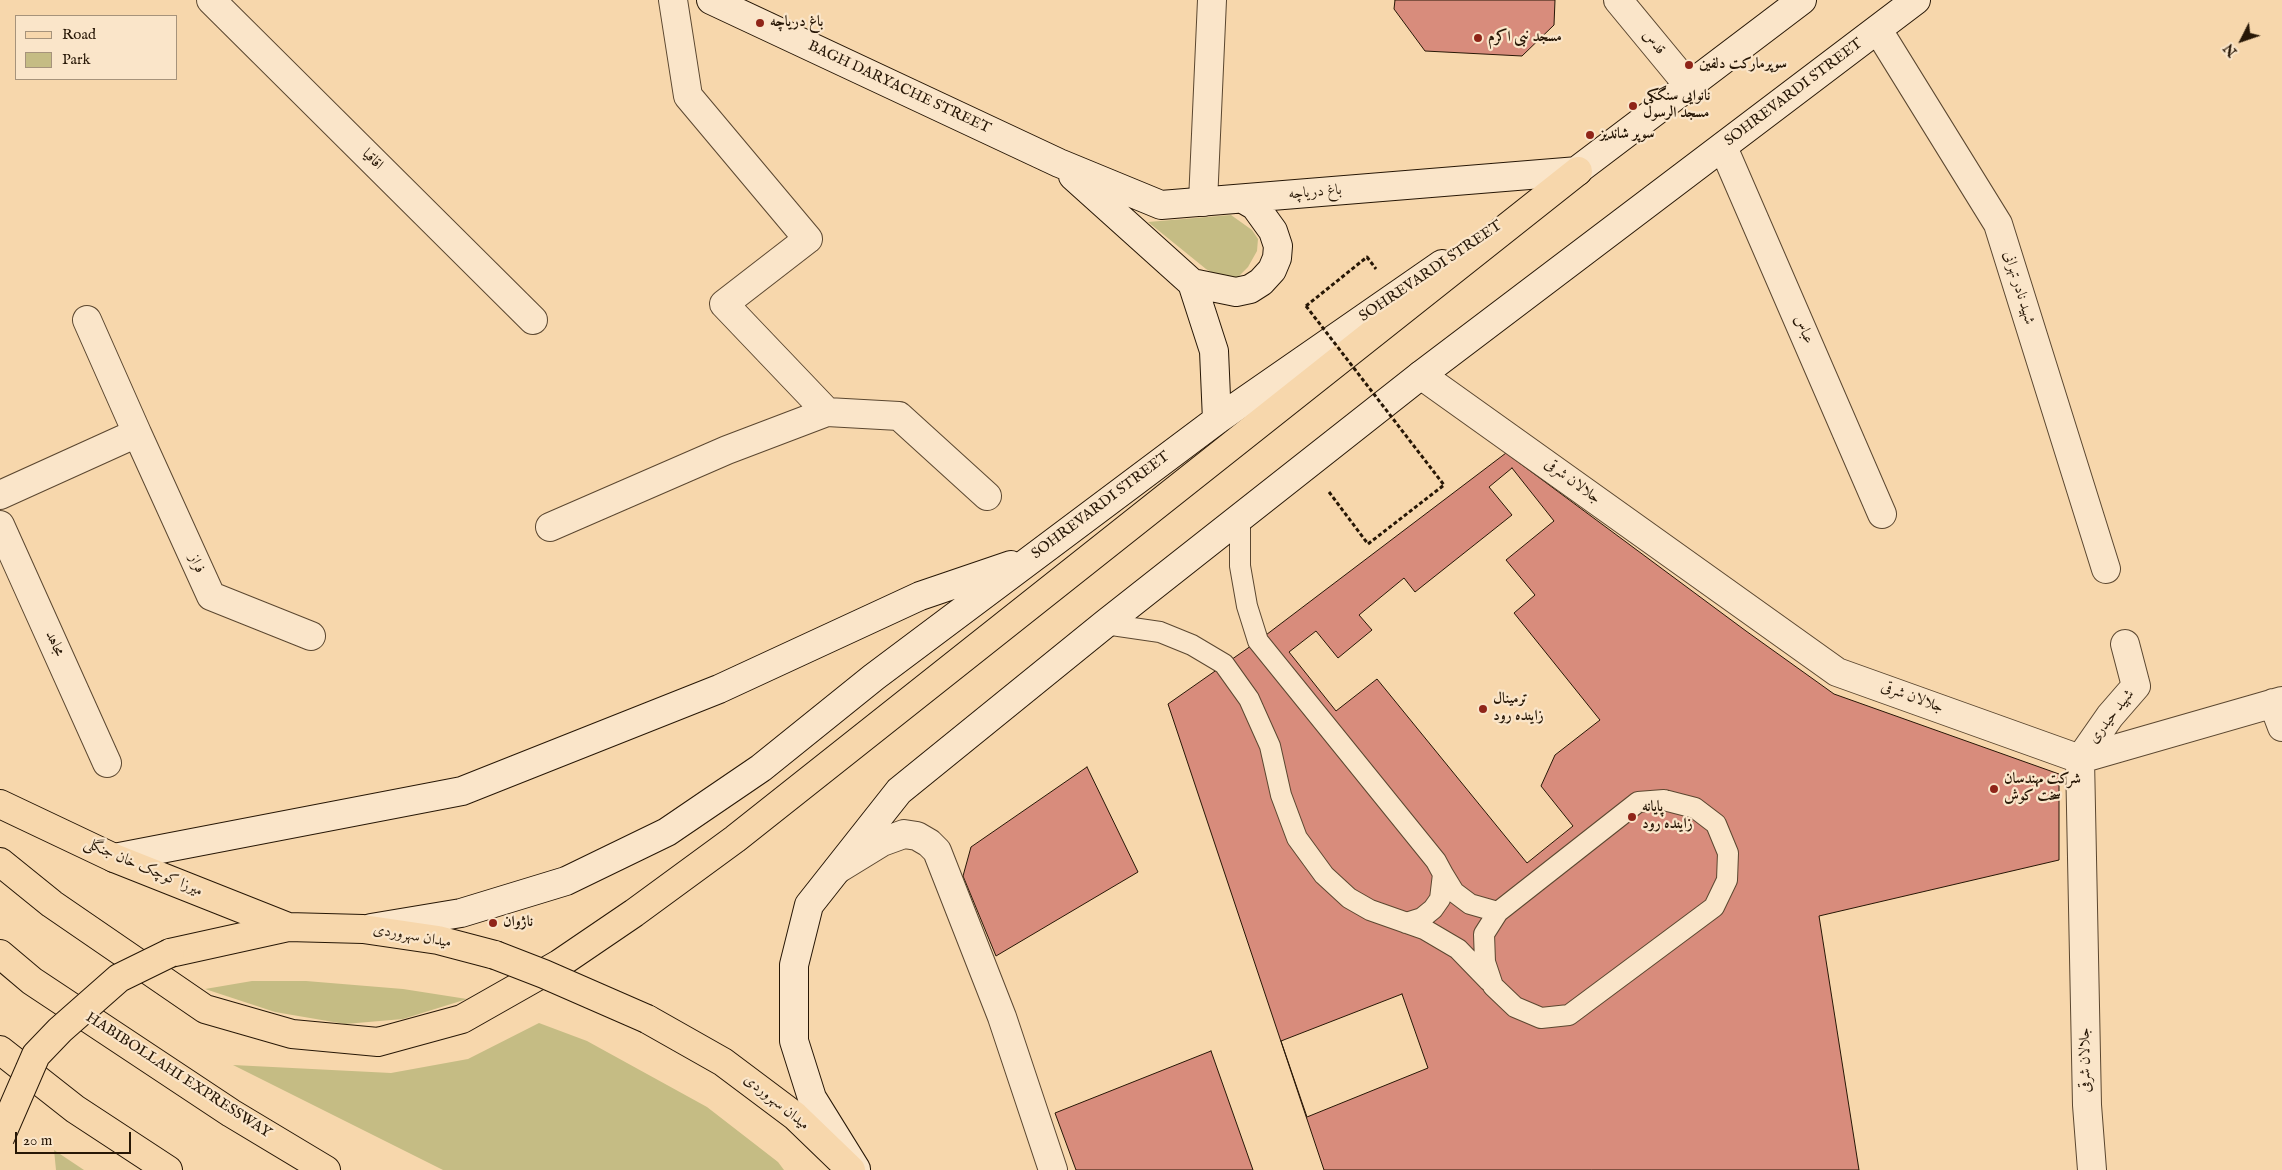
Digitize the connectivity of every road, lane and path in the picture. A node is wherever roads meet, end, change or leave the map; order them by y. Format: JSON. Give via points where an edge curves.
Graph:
{"nodes":[{"id":1,"x":211,"y":0,"type":"edge"},
{"id":2,"x":673,"y":0,"type":"edge"},
{"id":3,"x":711,"y":0,"type":"edge"},
{"id":4,"x":1212,"y":0,"type":"edge"},
{"id":5,"x":1618,"y":0,"type":"edge"},
{"id":6,"x":1802,"y":0,"type":"edge"},
{"id":7,"x":1916,"y":0,"type":"edge"},
{"id":8,"x":1878,"y":30,"type":"junction"},
{"id":9,"x":1689,"y":86,"type":"junction"},
{"id":10,"x":1723,"y":146,"type":"junction"},
{"id":11,"x":1059,"y":163,"type":"junction"},
{"id":12,"x":1578,"y":171,"type":"junction"},
{"id":13,"x":1243,"y":198,"type":"junction"},
{"id":14,"x":1203,"y":202,"type":"junction"},
{"id":15,"x":1367,"y":256,"type":"dead end"},
{"id":16,"x":1192,"y":283,"type":"junction"},
{"id":17,"x":87,"y":320,"type":"dead end"},
{"id":18,"x":532,"y":320,"type":"dead end"},
{"id":19,"x":1421,"y":375,"type":"junction"},
{"id":20,"x":827,"y":412,"type":"junction"},
{"id":21,"x":1217,"y":420,"type":"junction"},
{"id":22,"x":137,"y":433,"type":"junction"},
{"id":23,"x":1307,"y":463,"type":"junction"},
{"id":24,"x":0,"y":495,"type":"edge"},
{"id":25,"x":987,"y":496,"type":"dead end"},
{"id":26,"x":1882,"y":514,"type":"dead end"},
{"id":27,"x":1240,"y":517,"type":"junction"},
{"id":28,"x":0,"y":525,"type":"edge"},
{"id":29,"x":550,"y":527,"type":"dead end"},
{"id":30,"x":1034,"y":557,"type":"junction"},
{"id":31,"x":2106,"y":569,"type":"dead end"},
{"id":32,"x":1105,"y":624,"type":"junction"},
{"id":33,"x":311,"y":636,"type":"dead end"},
{"id":34,"x":2125,"y":644,"type":"dead end"},
{"id":35,"x":2279,"y":710,"type":"edge"},
{"id":36,"x":2080,"y":759,"type":"junction"},
{"id":37,"x":107,"y":763,"type":"dead end"},
{"id":38,"x":0,"y":804,"type":"edge"},
{"id":39,"x":114,"y":858,"type":"junction"},
{"id":40,"x":0,"y":862,"type":"edge"},
{"id":41,"x":836,"y":870,"type":"junction"},
{"id":42,"x":1443,"y":874,"type":"junction"},
{"id":43,"x":1498,"y":912,"type":"junction"},
{"id":44,"x":1406,"y":923,"type":"junction"},
{"id":45,"x":288,"y":927,"type":"junction"},
{"id":46,"x":363,"y":929,"type":"junction"},
{"id":47,"x":0,"y":954,"type":"edge"},
{"id":48,"x":1493,"y":986,"type":"junction"},
{"id":49,"x":0,"y":1050,"type":"edge"},
{"id":50,"x":0,"y":1138,"type":"edge"},
{"id":51,"x":168,"y":1170,"type":"edge"},
{"id":52,"x":326,"y":1170,"type":"edge"},
{"id":53,"x":851,"y":1170,"type":"edge"},
{"id":54,"x":857,"y":1170,"type":"edge"},
{"id":55,"x":1053,"y":1170,"type":"edge"},
{"id":56,"x":2092,"y":1170,"type":"edge"}],
"edges":[{"from":1,"to":18,"type":"street","name":"اقاقیا"},
{"from":2,"to":20,"type":"street","via":[[688,96],[808,239],[724,304]]},
{"from":3,"to":11,"type":"street","name":"BAGH DARYACHE STREET"},
{"from":4,"to":14,"type":"street"},
{"from":5,"to":9,"type":"street","name":"قدس"},
{"from":6,"to":9,"type":"street","name":"SOHREVARDI STREET"},
{"from":7,"to":8,"type":"street","name":"SOHREVARDI STREET"},
{"from":8,"to":10,"type":"street","name":"SOHREVARDI STREET"},
{"from":8,"to":31,"type":"street","name":"شهید نادر تهرانی","via":[[1998,224]]},
{"from":9,"to":12,"type":"street","name":"SOHREVARDI STREET"},
{"from":10,"to":19,"type":"street","name":"SOHREVARDI STREET"},
{"from":10,"to":26,"type":"street","name":"عباس"},
{"from":11,"to":14,"type":"street","name":"باغ دریاچه","via":[[1161,205]]},
{"from":11,"to":16,"type":"street"},
{"from":12,"to":13,"type":"street","name":"باغ دریاچه"},
{"from":12,"to":21,"type":"street","name":"SOHREVARDI STREET"},
{"from":12,"to":40,"type":"main road","via":[[736,839],[559,964],[462,1019],[378,1042],[292,1034],[205,1009],[52,904]]},
{"from":13,"to":14,"type":"street","name":"باغ دریاچه"},
{"from":13,"to":16,"type":"street","via":[[1255,206],[1273,231],[1278,246],[1272,270],[1262,282],[1236,292]]},
{"from":15,"to":23,"type":"path","bridge":true,"via":[[1306,306],[1444,485],[1368,544]]},
{"from":16,"to":21,"type":"street","via":[[1214,351]]},
{"from":17,"to":22,"type":"street","name":"فراز"},
{"from":19,"to":23,"type":"street","name":"SOHREVARDI STREET"},
{"from":19,"to":36,"type":"street","name":"جلالان شرقی","via":[[1837,672]]},
{"from":20,"to":25,"type":"street","via":[[899,416]]},
{"from":20,"to":29,"type":"street","via":[[727,450]]},
{"from":21,"to":30,"type":"street","name":"SOHREVARDI STREET"},
{"from":22,"to":24,"type":"street"},
{"from":22,"to":33,"type":"street","name":"فراز","via":[[211,596]]},
{"from":23,"to":27,"type":"street","name":"SOHREVARDI STREET"},
{"from":27,"to":32,"type":"street","name":"SOHREVARDI STREET"},
{"from":27,"to":42,"type":"lane","via":[[1240,566],[1247,606],[1258,641],[1436,861]]},
{"from":28,"to":37,"type":"street","name":"مجاهد"},
{"from":30,"to":39,"type":"street","via":[[920,596],[719,689],[462,791]]},
{"from":30,"to":46,"type":"street","name":"SOHREVARDI STREET","via":[[874,677],[761,768],[666,832],[566,881],[461,912]]},
{"from":32,"to":41,"type":"street","name":"SOHREVARDI STREET","via":[[899,791]]},
{"from":32,"to":44,"type":"lane","via":[[1160,632],[1192,645],[1224,664],[1249,699],[1270,746],[1281,795],[1297,838],[1324,875],[1349,898],[1370,910]]},
{"from":34,"to":36,"type":"street","name":"شهید حیدری","via":[[2136,686]]},
{"from":35,"to":36,"type":"street"},
{"from":36,"to":56,"type":"street","name":"جلالان شرقی","via":[[2087,1105]]},
{"from":38,"to":39,"type":"main road","name":"میرزا کوچک خان جنگلی"},
{"from":39,"to":45,"type":"main road","name":"میرزا کوچک خان جنگلی"},
{"from":41,"to":54,"type":"street","name":"SOHREVARDI STREET","via":[[809,905],[794,965],[794,1041],[812,1098]]},
{"from":41,"to":55,"type":"street","via":[[882,842],[904,834],[917,836],[936,851],[1002,1017]]},
{"from":42,"to":43,"type":"lane","via":[[1454,892],[1470,904]]},
{"from":42,"to":44,"type":"lane","via":[[1440,899],[1433,909],[1422,918]]},
{"from":43,"to":48,"type":"lane","via":[[1484,934],[1485,962]]},
{"from":43,"to":48,"type":"lane","via":[[1638,802],[1664,800],[1695,808],[1716,824],[1728,852],[1727,880],[1714,907],[1569,1015],[1541,1018],[1515,1007]]},
{"from":44,"to":48,"type":"lane","via":[[1458,948]]},
{"from":45,"to":46,"type":"main road","name":"میدان سهروردی"},
{"from":45,"to":50,"type":"main road","name":"میدان سهروردی","bridge":true,"via":[[170,953],[119,978],[36,1055]]},
{"from":46,"to":53,"type":"main road","name":"میدان سهروردی","bridge":true,"via":[[438,940],[495,955],[647,1019],[745,1078],[795,1116]]},
{"from":47,"to":52,"type":"main road","name":"HABIBOLLAHI EXPRESSWAY","via":[[32,981],[231,1113]]},
{"from":49,"to":51,"type":"main road","via":[[76,1109]]}]}
